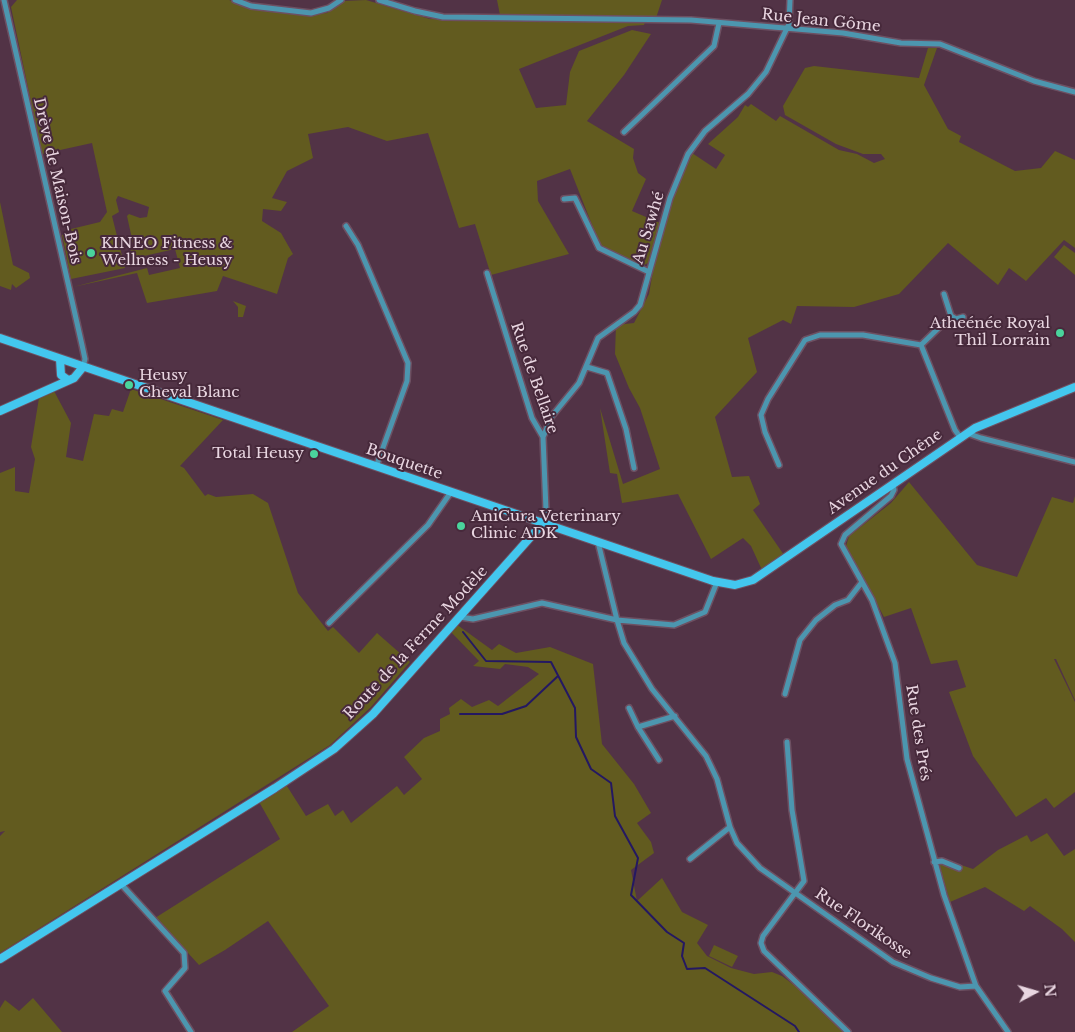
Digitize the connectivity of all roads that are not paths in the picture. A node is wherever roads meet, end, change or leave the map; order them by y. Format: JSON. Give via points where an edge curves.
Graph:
{"nodes":[{"id":1,"x":4,"y":0,"type":"edge"},
{"id":2,"x":235,"y":0,"type":"edge"},
{"id":3,"x":341,"y":0,"type":"edge"},
{"id":4,"x":379,"y":0,"type":"edge"},
{"id":5,"x":790,"y":0,"type":"edge"},
{"id":6,"x":719,"y":23,"type":"junction"},
{"id":7,"x":787,"y":30,"type":"junction"},
{"id":8,"x":1075,"y":92,"type":"edge"},
{"id":9,"x":624,"y":132,"type":"dead end"},
{"id":10,"x":564,"y":199,"type":"dead end"},
{"id":11,"x":346,"y":226,"type":"dead end"},
{"id":12,"x":649,"y":272,"type":"junction"},
{"id":13,"x":487,"y":273,"type":"dead end"},
{"id":14,"x":944,"y":294,"type":"dead end"},
{"id":15,"x":950,"y":316,"type":"junction"},
{"id":16,"x":963,"y":317,"type":"dead end"},
{"id":17,"x":0,"y":338,"type":"edge"},
{"id":18,"x":921,"y":346,"type":"junction"},
{"id":19,"x":60,"y":359,"type":"junction"},
{"id":20,"x":83,"y":367,"type":"junction"},
{"id":21,"x":587,"y":367,"type":"junction"},
{"id":22,"x":61,"y":375,"type":"junction"},
{"id":23,"x":68,"y":380,"type":"junction"},
{"id":24,"x":54,"y":386,"type":"junction"},
{"id":25,"x":1075,"y":387,"type":"edge"},
{"id":26,"x":0,"y":411,"type":"edge"},
{"id":27,"x":967,"y":433,"type":"junction"},
{"id":28,"x":543,"y":437,"type":"junction"},
{"id":29,"x":960,"y":437,"type":"junction"},
{"id":30,"x":1075,"y":462,"type":"edge"},
{"id":31,"x":779,"y":465,"type":"dead end"},
{"id":32,"x":376,"y":467,"type":"junction"},
{"id":33,"x":634,"y":468,"type":"dead end"},
{"id":34,"x":893,"y":484,"type":"junction"},
{"id":35,"x":451,"y":492,"type":"junction"},
{"id":36,"x":542,"y":523,"type":"junction"},
{"id":37,"x":598,"y":542,"type":"junction"},
{"id":38,"x":717,"y":582,"type":"junction"},
{"id":39,"x":862,"y":582,"type":"junction"},
{"id":40,"x":460,"y":617,"type":"junction"},
{"id":41,"x":617,"y":620,"type":"junction"},
{"id":42,"x":330,"y":623,"type":"dead end"},
{"id":43,"x":785,"y":694,"type":"dead end"},
{"id":44,"x":629,"y":708,"type":"dead end"},
{"id":45,"x":674,"y":716,"type":"junction"},
{"id":46,"x":638,"y":727,"type":"junction"},
{"id":47,"x":787,"y":742,"type":"dead end"},
{"id":48,"x":659,"y":760,"type":"dead end"},
{"id":49,"x":730,"y":827,"type":"junction"},
{"id":50,"x":690,"y":859,"type":"dead end"},
{"id":51,"x":934,"y":862,"type":"junction"},
{"id":52,"x":959,"y":868,"type":"dead end"},
{"id":53,"x":122,"y":884,"type":"junction"},
{"id":54,"x":794,"y":893,"type":"junction"},
{"id":55,"x":0,"y":959,"type":"edge"},
{"id":56,"x":976,"y":986,"type":"junction"},
{"id":57,"x":191,"y":1032,"type":"edge"},
{"id":58,"x":848,"y":1032,"type":"edge"},
{"id":59,"x":1008,"y":1032,"type":"edge"}],
"edges":[{"from":1,"to":20,"type":"street","name":"Drève de Maison-Bois","via":[[82,344]]},
{"from":2,"to":3,"type":"street","via":[[251,6],[311,13],[329,8]]},
{"from":4,"to":6,"type":"street","name":"Rue Jean Gôme","via":[[443,16]]},
{"from":5,"to":7,"type":"street"},
{"from":6,"to":7,"type":"street","name":"Rue Jean Gôme"},
{"from":6,"to":9,"type":"street","via":[[714,46]]},
{"from":7,"to":8,"type":"street","name":"Rue Jean Gôme","via":[[851,34],[907,44],[940,44],[1034,81]]},
{"from":7,"to":12,"type":"street","name":"Au Sawhé","via":[[758,84],[705,131],[688,154],[670,198]]},
{"from":10,"to":12,"type":"street","via":[[575,198],[599,248]]},
{"from":11,"to":32,"type":"street","via":[[358,245],[408,363],[407,381]]},
{"from":12,"to":21,"type":"street","name":"Au Sawhé","via":[[640,305],[598,338]]},
{"from":13,"to":28,"type":"street","name":"Rue de Bellaire","via":[[532,418]]},
{"from":14,"to":15,"type":"street"},
{"from":15,"to":16,"type":"street","via":[[956,319]]},
{"from":15,"to":18,"type":"street"},
{"from":17,"to":19,"type":"main road","name":"Bouquette"},
{"from":18,"to":29,"type":"street"},
{"from":18,"to":31,"type":"street","via":[[863,335],[820,335],[804,340],[761,415]]},
{"from":19,"to":20,"type":"main road","name":"Bouquette"},
{"from":19,"to":22,"type":"main road"},
{"from":20,"to":23,"type":"main road","via":[[79,374]]},
{"from":20,"to":32,"type":"main road","name":"Bouquette"},
{"from":21,"to":28,"type":"street","name":"Au Sawhé","via":[[579,383],[552,416]]},
{"from":21,"to":33,"type":"street","via":[[607,373],[626,429]]},
{"from":22,"to":23,"type":"main road"},
{"from":22,"to":24,"type":"main road"},
{"from":23,"to":24,"type":"main road"},
{"from":24,"to":26,"type":"main road"},
{"from":25,"to":27,"type":"main road","name":"Avenue du Chêne","via":[[992,419]]},
{"from":27,"to":29,"type":"main road","name":"Avenue du Chêne"},
{"from":27,"to":30,"type":"street"},
{"from":28,"to":36,"type":"street","name":"Rue de Bellaire","via":[[546,510]]},
{"from":29,"to":34,"type":"main road","name":"Avenue du Chêne"},
{"from":32,"to":35,"type":"main road","name":"Bouquette"},
{"from":34,"to":38,"type":"main road","name":"Avenue du Chêne","via":[[754,580],[739,585]]},
{"from":34,"to":39,"type":"street","name":"Rue des Prés","via":[[891,496],[845,535],[841,544]]},
{"from":35,"to":36,"type":"main road","name":"Bouquette"},
{"from":35,"to":42,"type":"street","via":[[428,524]]},
{"from":36,"to":37,"type":"main road","name":"Bouquette"},
{"from":36,"to":40,"type":"main road","name":"Route de la Ferme Modèle"},
{"from":37,"to":38,"type":"main road","name":"Bouquette"},
{"from":37,"to":41,"type":"street","name":"Rue Florikosse"},
{"from":38,"to":41,"type":"street","via":[[705,612],[686,622],[674,625]]},
{"from":39,"to":43,"type":"street","via":[[848,600],[835,605],[816,620],[800,640]]},
{"from":39,"to":51,"type":"street","name":"Rue des Prés","via":[[877,613],[896,669],[907,759]]},
{"from":40,"to":41,"type":"street","via":[[473,619],[542,604]]},
{"from":40,"to":53,"type":"main road","name":"Route de la Ferme Modèle","via":[[373,714],[334,749]]},
{"from":41,"to":45,"type":"street","name":"Rue Florikosse","via":[[636,666]]},
{"from":44,"to":46,"type":"street"},
{"from":45,"to":46,"type":"street"},
{"from":45,"to":49,"type":"street","name":"Rue Florikosse","via":[[706,756],[717,779]]},
{"from":46,"to":48,"type":"street"},
{"from":47,"to":54,"type":"street","name":"Rue Florikosse","via":[[792,810],[804,875],[804,881]]},
{"from":49,"to":50,"type":"street"},
{"from":49,"to":54,"type":"street","name":"Rue Florikosse","via":[[738,843],[760,868]]},
{"from":51,"to":52,"type":"street","via":[[942,861]]},
{"from":51,"to":56,"type":"street","name":"Rue des Prés"},
{"from":53,"to":55,"type":"main road","name":"Route de la Ferme Modèle"},
{"from":53,"to":57,"type":"street","via":[[184,953],[185,968],[164,990]]},
{"from":54,"to":56,"type":"street","name":"Rue Florikosse","via":[[893,962],[960,987]]},
{"from":54,"to":58,"type":"street","via":[[763,936],[762,948]]},
{"from":56,"to":59,"type":"street","name":"Rue des Prés"}]}
